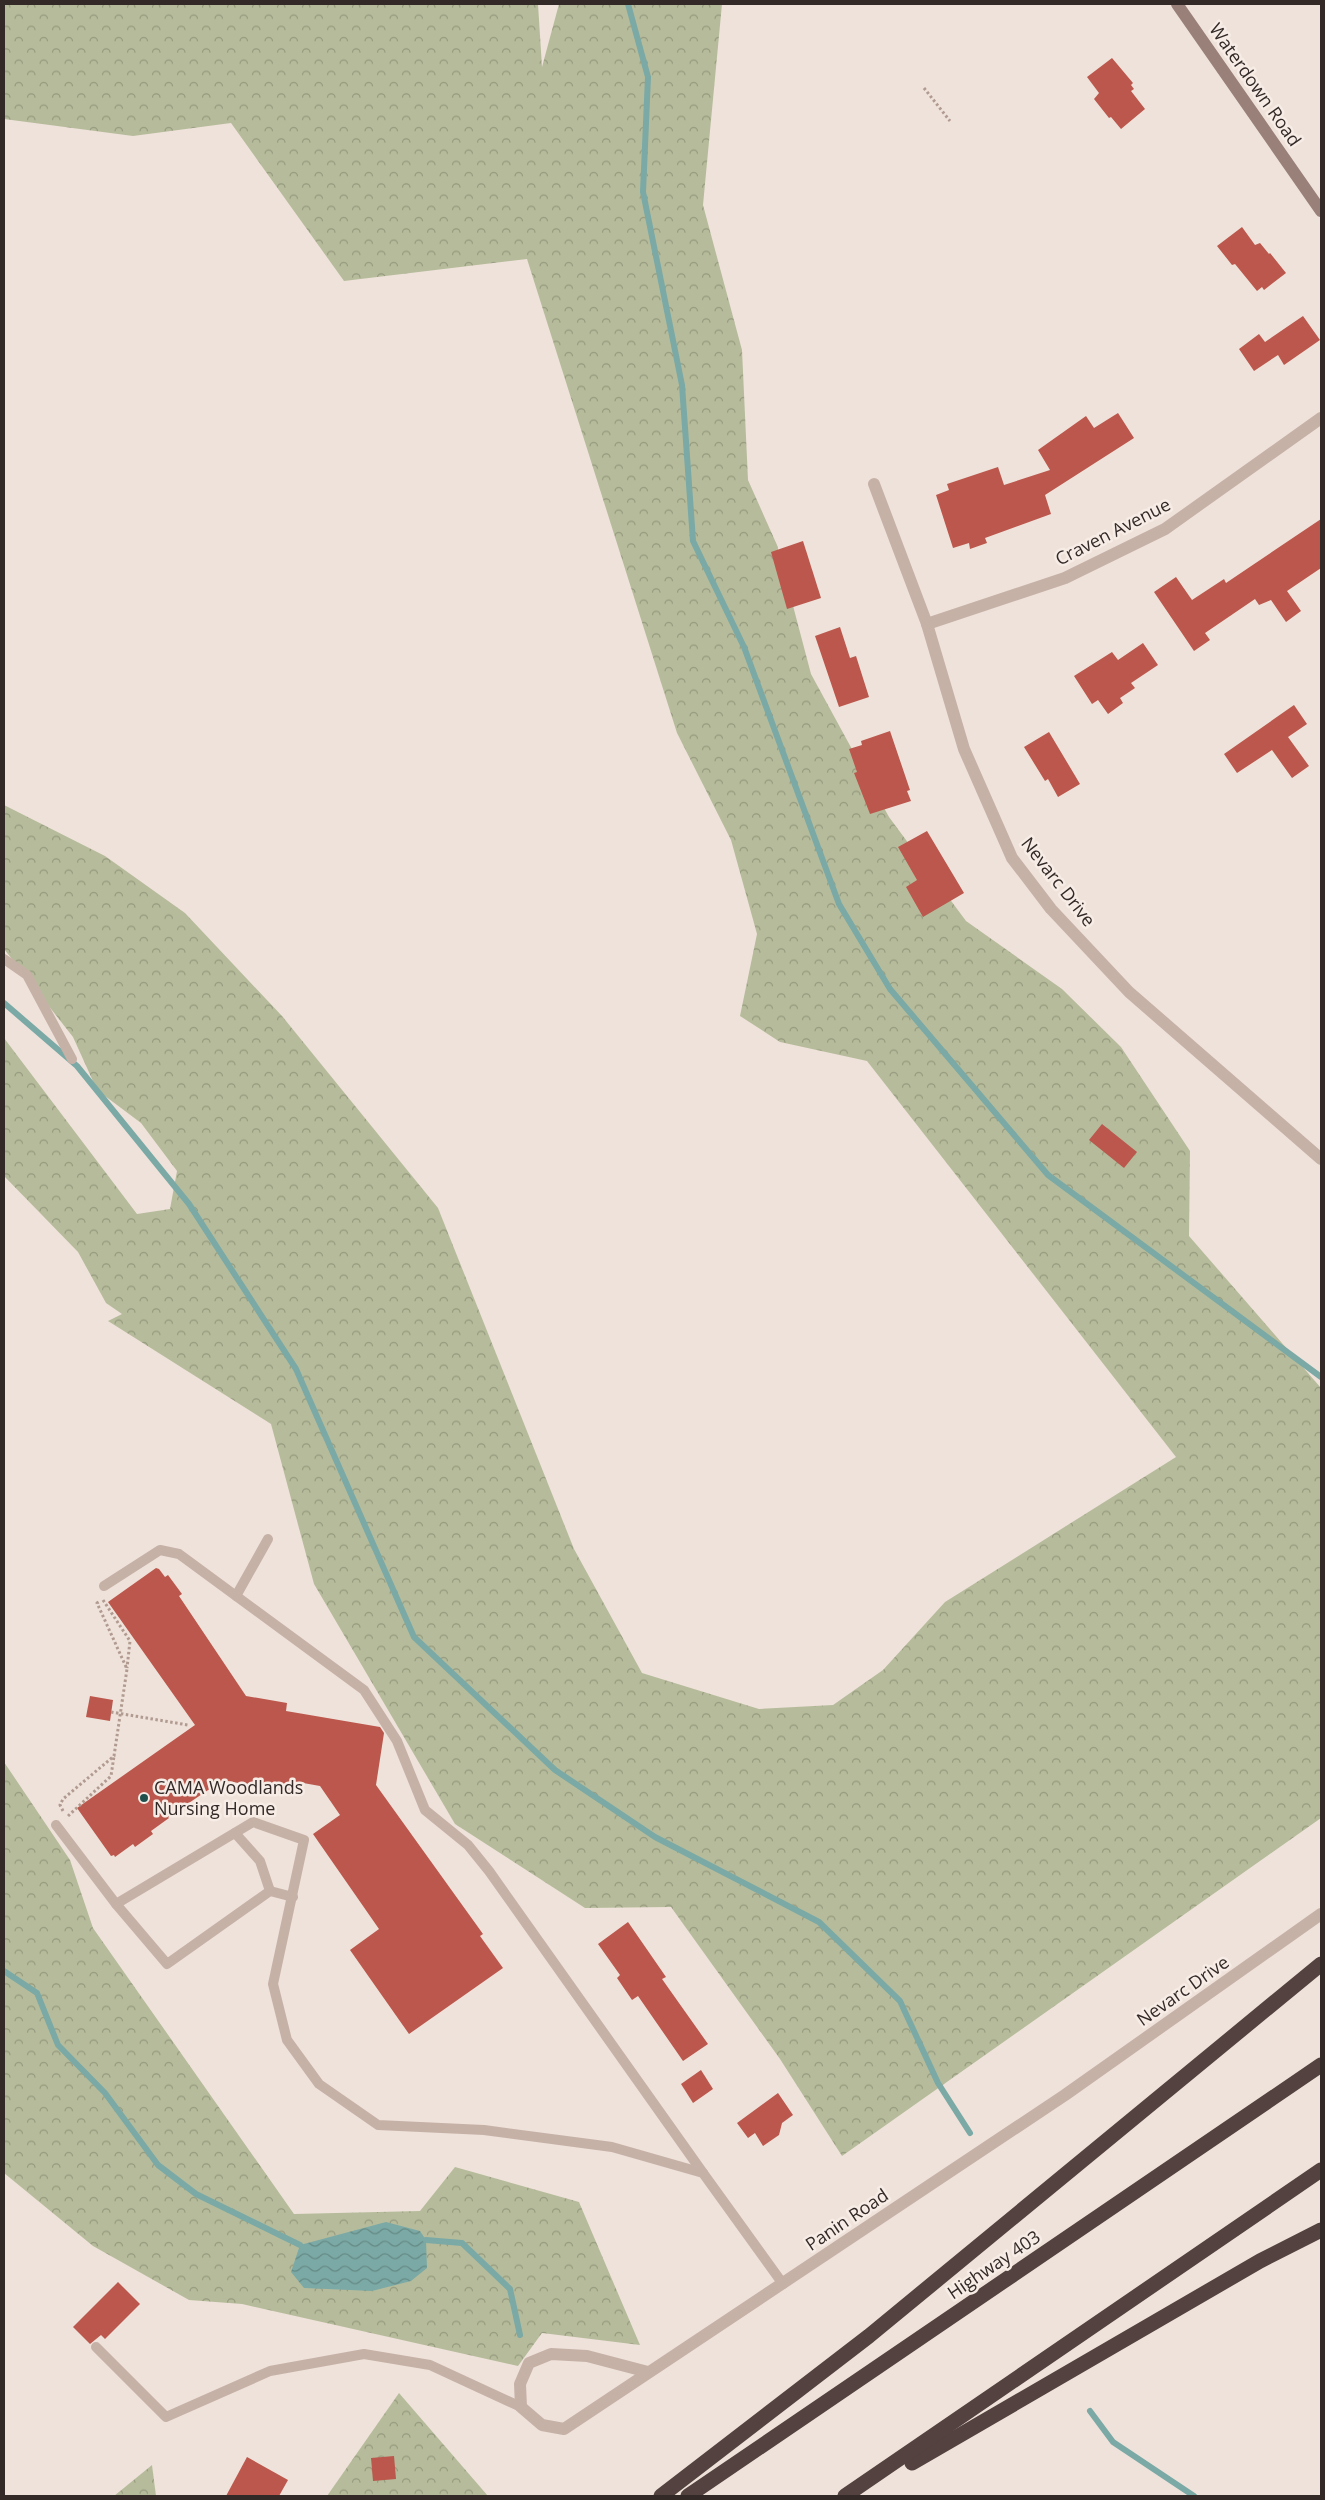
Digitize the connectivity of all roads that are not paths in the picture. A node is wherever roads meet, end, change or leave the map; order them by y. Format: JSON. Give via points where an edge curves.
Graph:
{"nodes":[{"id":1,"x":1177,"y":4,"type":"edge"},
{"id":2,"x":1321,"y":211,"type":"edge"},
{"id":3,"x":1321,"y":418,"type":"edge"},
{"id":4,"x":874,"y":484,"type":"dead end"},
{"id":5,"x":927,"y":624,"type":"junction"},
{"id":6,"x":4,"y":959,"type":"edge"},
{"id":7,"x":72,"y":1059,"type":"dead end"},
{"id":8,"x":1321,"y":1159,"type":"edge"},
{"id":9,"x":268,"y":1539,"type":"dead end"},
{"id":10,"x":104,"y":1586,"type":"dead end"},
{"id":11,"x":236,"y":1596,"type":"junction"},
{"id":12,"x":56,"y":1825,"type":"road end"},
{"id":13,"x":235,"y":1833,"type":"junction"},
{"id":14,"x":270,"y":1891,"type":"junction"},
{"id":15,"x":293,"y":1897,"type":"junction"},
{"id":16,"x":116,"y":1904,"type":"junction"},
{"id":17,"x":1321,"y":1914,"type":"edge"},
{"id":18,"x":1321,"y":1964,"type":"edge"},
{"id":19,"x":1321,"y":2065,"type":"edge"},
{"id":20,"x":1065,"y":2095,"type":"joint"},
{"id":21,"x":1321,"y":2170,"type":"edge"},
{"id":22,"x":703,"y":2173,"type":"junction"},
{"id":23,"x":1321,"y":2230,"type":"edge"},
{"id":24,"x":783,"y":2284,"type":"junction"},
{"id":25,"x":96,"y":2347,"type":"dead end"},
{"id":26,"x":648,"y":2372,"type":"junction"},
{"id":27,"x":521,"y":2407,"type":"junction"},
{"id":28,"x":661,"y":2496,"type":"edge"},
{"id":29,"x":688,"y":2496,"type":"edge"},
{"id":30,"x":846,"y":2496,"type":"edge"},
{"id":31,"x":854,"y":2496,"type":"edge"}],
"edges":[{"from":1,"to":2,"type":"main road","name":"Waterdown Road"},
{"from":3,"to":5,"type":"street","name":"Craven Avenue","via":[[1165,529],[1065,578]]},
{"from":4,"to":5,"type":"street","name":"Nevarc Drive"},
{"from":5,"to":8,"type":"street","name":"Nevarc Drive","via":[[964,749],[1012,858],[1052,909],[1129,992]]},
{"from":6,"to":7,"type":"lane","via":[[26,975]]},
{"from":9,"to":11,"type":"lane"},
{"from":10,"to":11,"type":"lane","via":[[160,1550],[179,1554]]},
{"from":11,"to":22,"type":"lane","via":[[364,1690],[398,1741],[425,1810],[468,1845],[489,1871]]},
{"from":12,"to":16,"type":"lane"},
{"from":13,"to":14,"type":"lane","via":[[260,1862]]},
{"from":13,"to":15,"type":"lane","via":[[253,1822],[304,1840]]},
{"from":13,"to":16,"type":"lane"},
{"from":14,"to":15,"type":"lane"},
{"from":14,"to":16,"type":"lane","via":[[167,1964]]},
{"from":15,"to":22,"type":"lane","via":[[273,1984],[287,2040],[319,2084],[378,2125],[484,2130],[612,2147]]},
{"from":17,"to":20,"type":"street","name":"Nevarc Drive"},
{"from":18,"to":28,"type":"highway","via":[[869,2336]]},
{"from":19,"to":29,"type":"highway","name":"Highway 403"},
{"from":20,"to":24,"type":"street","name":"Panin Road"},
{"from":21,"to":30,"type":"highway"},
{"from":22,"to":24,"type":"lane"},
{"from":23,"to":31,"type":"highway","via":[[1243,2271]]},
{"from":24,"to":26,"type":"street","name":"Panin Road"},
{"from":25,"to":27,"type":"lane","via":[[166,2417],[270,2371],[364,2354],[430,2365]]},
{"from":26,"to":27,"type":"street","name":"Panin Road","via":[[564,2429],[542,2424]]},
{"from":26,"to":27,"type":"street","via":[[587,2356],[551,2354],[529,2363],[520,2384]]}]}
